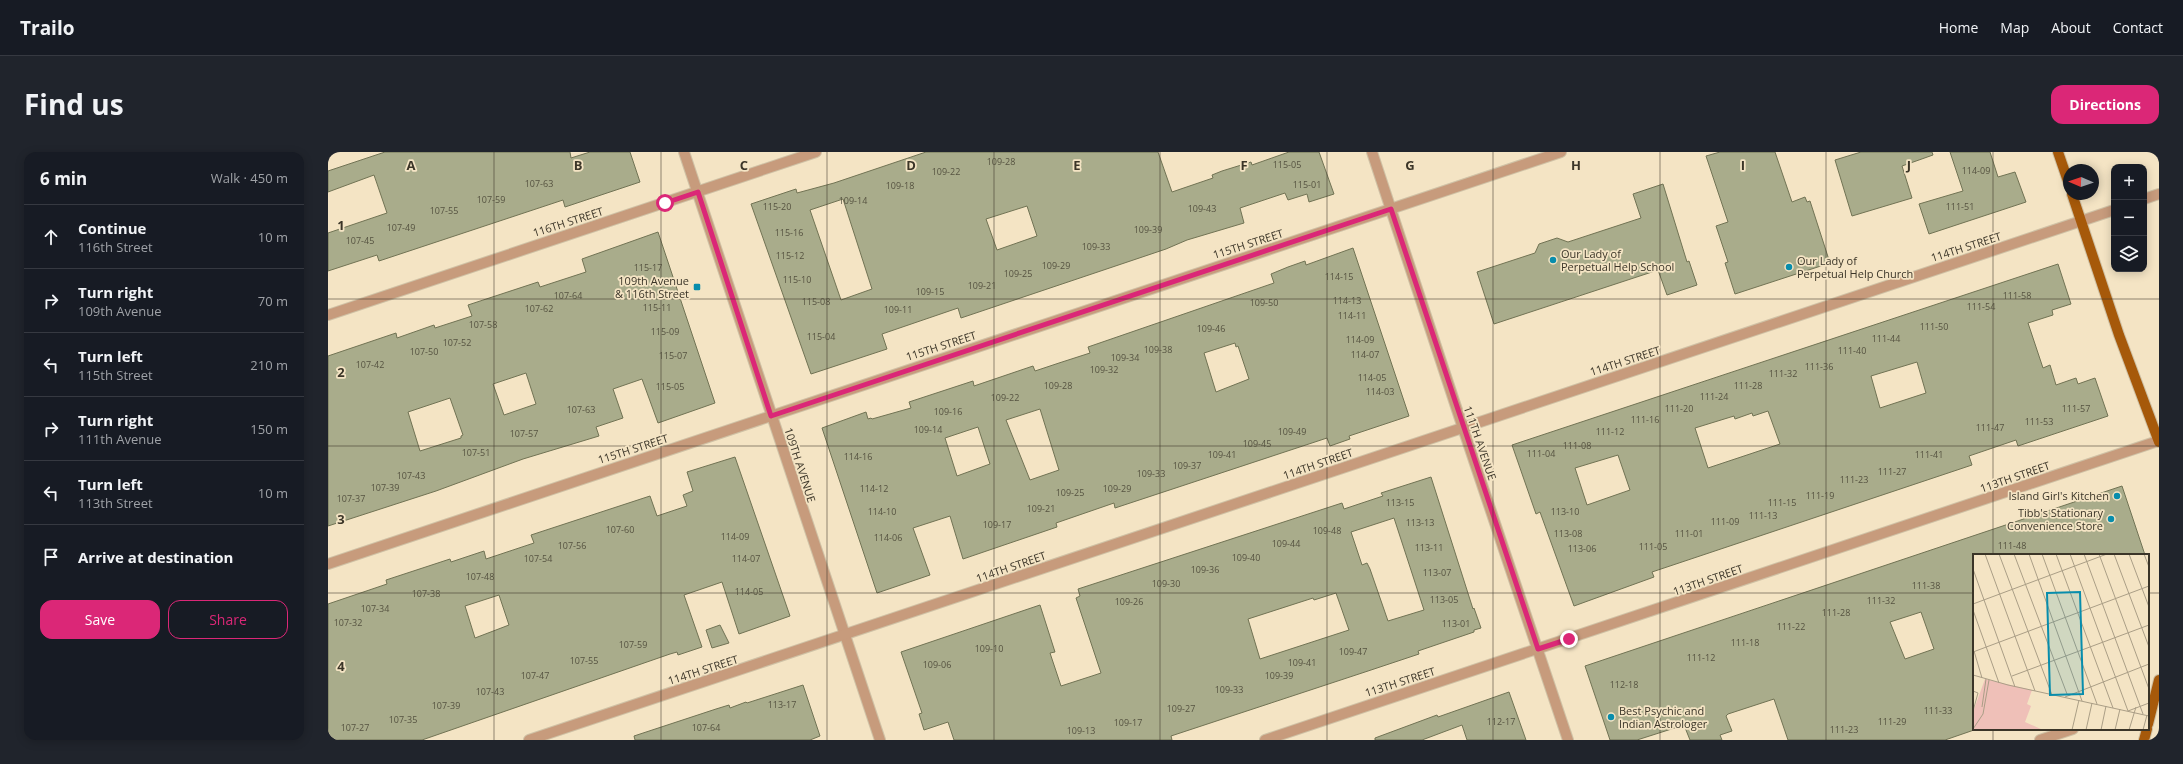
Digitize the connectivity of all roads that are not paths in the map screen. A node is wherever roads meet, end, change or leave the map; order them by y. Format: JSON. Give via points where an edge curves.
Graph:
{"nodes":[{"id":1,"x":684,"y":152,"type":"edge"},
{"id":2,"x":816,"y":152,"type":"edge"},
{"id":3,"x":1372,"y":152,"type":"edge"},
{"id":4,"x":1561,"y":152,"type":"edge"},
{"id":5,"x":2058,"y":152,"type":"edge"},
{"id":6,"x":2063,"y":167,"type":"edge"},
{"id":7,"x":698,"y":192,"type":"junction"},
{"id":8,"x":2159,"y":194,"type":"edge"},
{"id":9,"x":2147,"y":198,"type":"edge"},
{"id":10,"x":2074,"y":200,"type":"edge"},
{"id":11,"x":1391,"y":209,"type":"junction"},
{"id":12,"x":2111,"y":211,"type":"edge"},
{"id":13,"x":2081,"y":221,"type":"junction"},
{"id":14,"x":328,"y":315,"type":"edge"},
{"id":15,"x":771,"y":416,"type":"junction"},
{"id":16,"x":1462,"y":428,"type":"junction"},
{"id":17,"x":2158,"y":442,"type":"edge"},
{"id":18,"x":328,"y":564,"type":"edge"},
{"id":19,"x":844,"y":636,"type":"junction"},
{"id":20,"x":1538,"y":649,"type":"junction"},
{"id":21,"x":2159,"y":680,"type":"edge"},
{"id":22,"x":2151,"y":703,"type":"edge"},
{"id":23,"x":2149,"y":717,"type":"edge"},
{"id":24,"x":2070,"y":730,"type":"edge"},
{"id":25,"x":2147,"y":730,"type":"edge"},
{"id":26,"x":529,"y":740,"type":"edge"},
{"id":27,"x":880,"y":740,"type":"edge"},
{"id":28,"x":1265,"y":740,"type":"edge"},
{"id":29,"x":1568,"y":740,"type":"edge"},
{"id":30,"x":2040,"y":740,"type":"edge"},
{"id":31,"x":2144,"y":740,"type":"edge"}],
"edges":[{"from":1,"to":7,"type":"street","name":"109TH AVENUE"},
{"from":2,"to":7,"type":"street","name":"116TH STREET"},
{"from":3,"to":11,"type":"street","name":"111TH AVENUE"},
{"from":4,"to":11,"type":"street","name":"115TH STREET"},
{"from":5,"to":6,"type":"main road"},
{"from":7,"to":14,"type":"street","name":"116TH STREET"},
{"from":7,"to":15,"type":"street","name":"109TH AVENUE"},
{"from":8,"to":9,"type":"street"},
{"from":10,"to":13,"type":"main road"},
{"from":11,"to":15,"type":"street","name":"115TH STREET"},
{"from":11,"to":16,"type":"street","name":"111TH AVENUE"},
{"from":12,"to":13,"type":"street","name":"114TH STREET"},
{"from":13,"to":16,"type":"street","name":"114TH STREET"},
{"from":13,"to":17,"type":"main road"},
{"from":15,"to":18,"type":"street","name":"115TH STREET"},
{"from":15,"to":19,"type":"street","name":"109TH AVENUE"},
{"from":16,"to":19,"type":"street","name":"114TH STREET"},
{"from":16,"to":20,"type":"street","name":"111TH AVENUE"},
{"from":17,"to":20,"type":"street","name":"113TH STREET"},
{"from":19,"to":26,"type":"street","name":"114TH STREET"},
{"from":19,"to":27,"type":"street","name":"109TH AVENUE"},
{"from":20,"to":28,"type":"street","name":"113TH STREET"},
{"from":20,"to":29,"type":"street","name":"111TH AVENUE"},
{"from":21,"to":22,"type":"main road"},
{"from":22,"to":23,"type":"main road"},
{"from":24,"to":30,"type":"street"},
{"from":25,"to":31,"type":"main road"}]}
